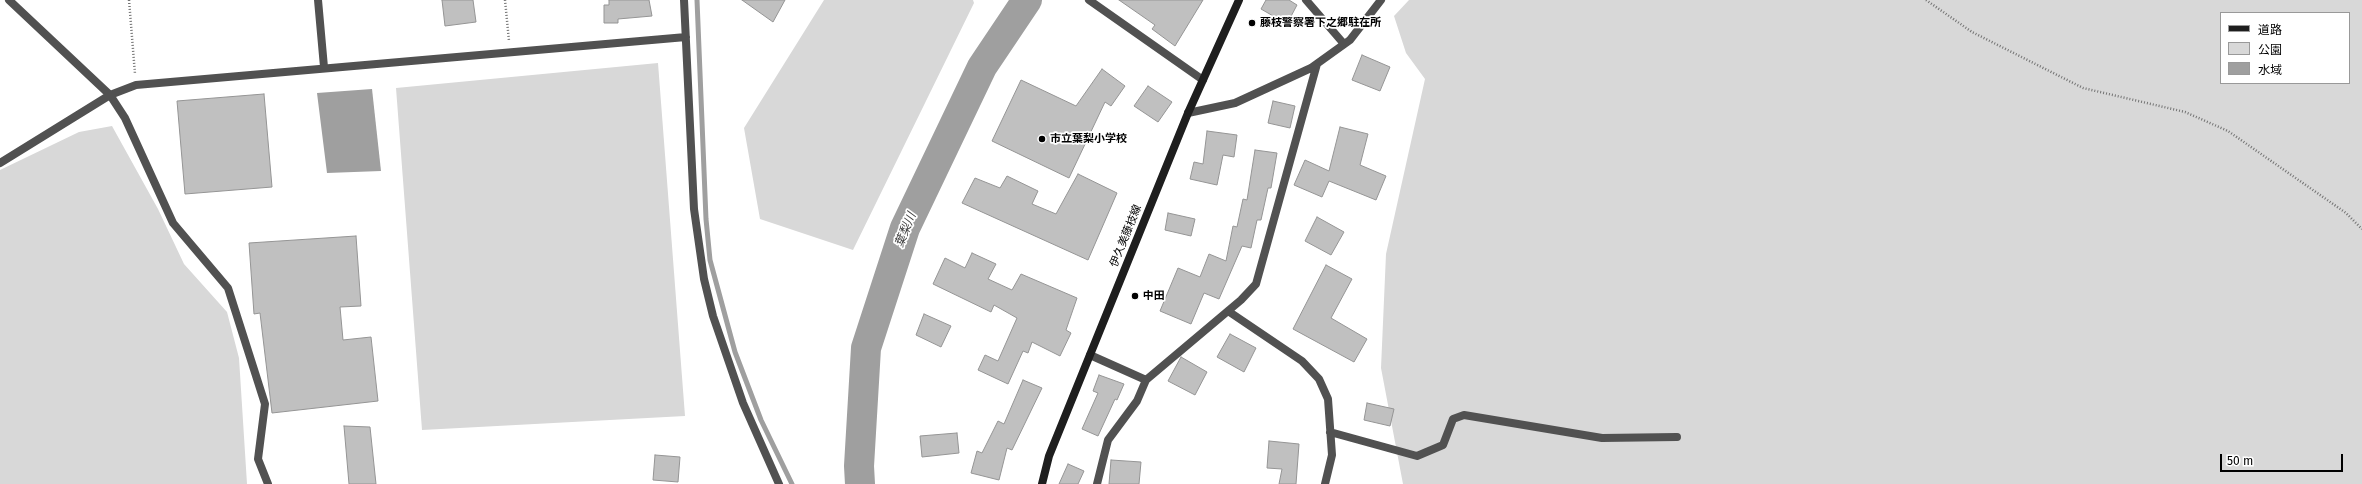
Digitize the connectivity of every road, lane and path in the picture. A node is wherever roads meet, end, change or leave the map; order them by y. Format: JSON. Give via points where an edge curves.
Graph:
{"nodes":[{"id":1,"x":9,"y":0,"type":"edge"},
{"id":2,"x":129,"y":0,"type":"edge"},
{"id":3,"x":318,"y":0,"type":"edge"},
{"id":4,"x":505,"y":0,"type":"edge"},
{"id":5,"x":684,"y":0,"type":"edge"},
{"id":6,"x":1090,"y":0,"type":"edge"},
{"id":7,"x":1239,"y":0,"type":"edge"},
{"id":8,"x":1306,"y":0,"type":"edge"},
{"id":9,"x":1381,"y":0,"type":"edge"},
{"id":10,"x":1926,"y":0,"type":"edge"},
{"id":11,"x":686,"y":37,"type":"junction"},
{"id":12,"x":1344,"y":44,"type":"junction"},
{"id":13,"x":510,"y":52,"type":"junction"},
{"id":14,"x":1317,"y":64,"type":"junction"},
{"id":15,"x":324,"y":67,"type":"junction"},
{"id":16,"x":1203,"y":80,"type":"junction"},
{"id":17,"x":136,"y":85,"type":"junction"},
{"id":18,"x":110,"y":96,"type":"junction"},
{"id":19,"x":1188,"y":113,"type":"junction"},
{"id":20,"x":0,"y":163,"type":"edge"},
{"id":21,"x":2362,"y":229,"type":"edge"},
{"id":22,"x":1228,"y":312,"type":"junction"},
{"id":23,"x":1090,"y":355,"type":"junction"},
{"id":24,"x":1146,"y":380,"type":"junction"},
{"id":25,"x":1330,"y":432,"type":"junction"},
{"id":26,"x":1677,"y":437,"type":"dead end"},
{"id":27,"x":268,"y":484,"type":"edge"},
{"id":28,"x":779,"y":484,"type":"edge"},
{"id":29,"x":1042,"y":484,"type":"edge"},
{"id":30,"x":1097,"y":484,"type":"edge"},
{"id":31,"x":1325,"y":484,"type":"edge"}],
"edges":[{"from":1,"to":18,"type":"street"},
{"from":2,"to":17,"type":"path"},
{"from":3,"to":15,"type":"street"},
{"from":4,"to":13,"type":"path"},
{"from":5,"to":11,"type":"street"},
{"from":6,"to":16,"type":"street"},
{"from":7,"to":16,"type":"main road","name":"伊久美藤枝線"},
{"from":8,"to":12,"type":"street"},
{"from":9,"to":12,"type":"street","via":[[1350,40]]},
{"from":10,"to":21,"type":"path","via":[[1972,32],[2082,88],[2185,112],[2228,131],[2346,213]]},
{"from":11,"to":13,"type":"street"},
{"from":11,"to":28,"type":"street","via":[[694,209],[704,279],[713,316],[743,403]]},
{"from":12,"to":14,"type":"street"},
{"from":13,"to":15,"type":"street"},
{"from":14,"to":19,"type":"street","via":[[1267,90],[1235,103]]},
{"from":14,"to":22,"type":"street","via":[[1256,284]]},
{"from":15,"to":17,"type":"street"},
{"from":16,"to":19,"type":"main road","name":"伊久美藤枝線"},
{"from":17,"to":18,"type":"street"},
{"from":18,"to":20,"type":"street"},
{"from":18,"to":27,"type":"street","via":[[125,118],[173,223],[228,288],[265,404],[258,459]]},
{"from":19,"to":23,"type":"main road","name":"伊久美藤枝線"},
{"from":22,"to":24,"type":"street"},
{"from":22,"to":25,"type":"street","via":[[1302,361],[1319,380],[1328,399]]},
{"from":23,"to":24,"type":"street"},
{"from":23,"to":29,"type":"main road","name":"伊久美藤枝線","via":[[1049,456]]},
{"from":24,"to":30,"type":"street","via":[[1137,401],[1108,440]]},
{"from":25,"to":26,"type":"street","via":[[1417,456],[1442,445],[1453,419],[1464,415],[1602,438]]},
{"from":25,"to":31,"type":"street","via":[[1332,455]]}]}
